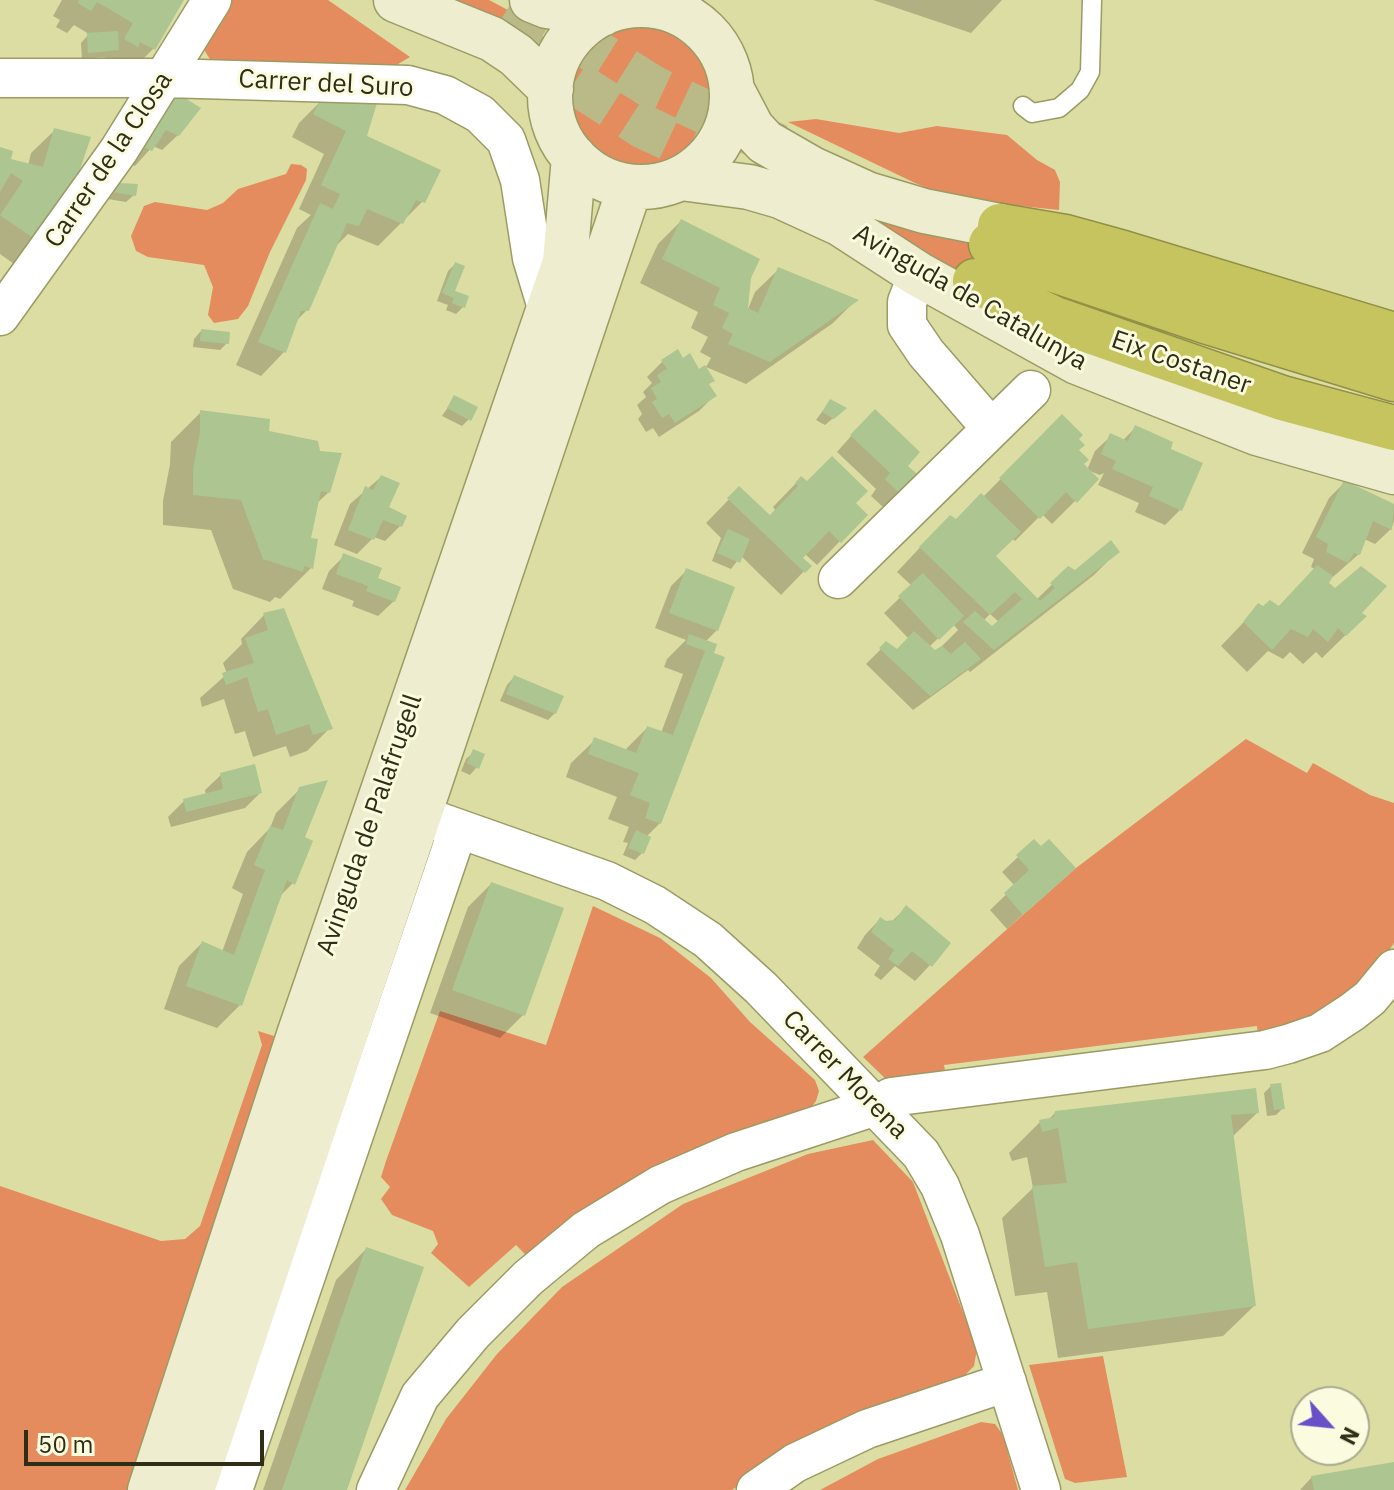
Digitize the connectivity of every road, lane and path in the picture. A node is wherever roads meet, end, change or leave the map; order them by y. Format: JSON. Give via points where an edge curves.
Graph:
{"nodes":[{"id":1,"x":212,"y":0,"type":"edge"},
{"id":2,"x":396,"y":0,"type":"edge"},
{"id":3,"x":532,"y":0,"type":"edge"},
{"id":4,"x":1092,"y":0,"type":"edge"},
{"id":5,"x":674,"y":6,"type":"edge"},
{"id":6,"x":614,"y":7,"type":"edge"},
{"id":7,"x":0,"y":78,"type":"edge"},
{"id":8,"x":165,"y":78,"type":"junction"},
{"id":9,"x":551,"y":89,"type":"junction"},
{"id":10,"x":732,"y":90,"type":"junction"},
{"id":11,"x":1023,"y":106,"type":"dead end"},
{"id":12,"x":574,"y":157,"type":"junction"},
{"id":13,"x":681,"y":178,"type":"junction"},
{"id":14,"x":630,"y":187,"type":"junction"},
{"id":15,"x":989,"y":250,"type":"junction"},
{"id":16,"x":918,"y":274,"type":"junction"},
{"id":17,"x":548,"y":311,"type":"junction"},
{"id":18,"x":0,"y":316,"type":"edge"},
{"id":19,"x":1394,"y":335,"type":"edge"},
{"id":20,"x":1394,"y":379,"type":"edge"},
{"id":21,"x":1031,"y":390,"type":"dead end"},
{"id":22,"x":991,"y":428,"type":"junction"},
{"id":23,"x":1394,"y":428,"type":"edge"},
{"id":24,"x":1394,"y":472,"type":"edge"},
{"id":25,"x":838,"y":579,"type":"dead end"},
{"id":26,"x":417,"y":814,"type":"junction"},
{"id":27,"x":458,"y":829,"type":"junction"},
{"id":28,"x":1394,"y":969,"type":"edge"},
{"id":29,"x":876,"y":1106,"type":"junction"},
{"id":30,"x":1007,"y":1382,"type":"junction"},
{"id":31,"x":150,"y":1490,"type":"edge"},
{"id":32,"x":192,"y":1490,"type":"edge"},
{"id":33,"x":233,"y":1490,"type":"edge"},
{"id":34,"x":376,"y":1490,"type":"edge"},
{"id":35,"x":756,"y":1490,"type":"edge"},
{"id":36,"x":1041,"y":1490,"type":"edge"}],
"edges":[{"from":1,"to":8,"type":"street","name":"Carrer de la Closa"},
{"from":2,"to":9,"type":"main road","via":[[492,39]]},
{"from":3,"to":6,"type":"main road","via":[[547,6]]},
{"from":4,"to":11,"type":"lane","via":[[1090,72],[1080,90],[1059,108],[1032,113]]},
{"from":5,"to":6,"type":"main road"},
{"from":5,"to":10,"type":"main road","via":[[715,43]]},
{"from":6,"to":9,"type":"main road","via":[[572,37],[561,53]]},
{"from":7,"to":8,"type":"street","name":"Carrer del Suro"},
{"from":8,"to":17,"type":"street","name":"Carrer del Suro","via":[[408,85],[471,109],[501,132],[513,156]]},
{"from":8,"to":18,"type":"street","name":"Carrer de la Closa"},
{"from":9,"to":12,"type":"main road","via":[[553,119]]},
{"from":10,"to":13,"type":"main road","via":[[724,135],[706,160]]},
{"from":10,"to":15,"type":"main road","name":"Avinguda de Catalunya","via":[[765,142],[867,194],[924,211]]},
{"from":12,"to":14,"type":"main road","via":[[600,177]]},
{"from":12,"to":17,"type":"main road","name":"Avinguda de Palafrugell","via":[[565,262]]},
{"from":13,"to":14,"type":"main road"},
{"from":13,"to":16,"type":"main road","name":"Avinguda de Catalunya","via":[[780,196],[841,224]]},
{"from":14,"to":26,"type":"main road","name":"Avinguda de Palafrugell"},
{"from":15,"to":19,"type":"highway","via":[[1065,237]]},
{"from":15,"to":20,"type":"highway","name":"Eix Costaner"},
{"from":15,"to":23,"type":"highway","name":"Eix Costaner","via":[[1055,319],[1282,398]]},
{"from":16,"to":22,"type":"street","via":[[907,302],[907,325]]},
{"from":16,"to":24,"type":"main road","name":"Avinguda de Catalunya","via":[[1077,362],[1257,433]]},
{"from":17,"to":31,"type":"main road","name":"Avinguda de Palafrugell","via":[[305,1017]]},
{"from":21,"to":22,"type":"street"},
{"from":22,"to":25,"type":"street"},
{"from":26,"to":27,"type":"street","name":"Avinguda de Palafrugell"},
{"from":26,"to":32,"type":"main road","name":"Avinguda de Palafrugell"},
{"from":27,"to":29,"type":"street","name":"Carrer Morena","via":[[607,881],[708,940]]},
{"from":27,"to":33,"type":"street"},
{"from":28,"to":29,"type":"street","via":[[1352,1012],[1320,1033],[1288,1044],[891,1097]]},
{"from":29,"to":30,"type":"street","name":"Carrer Morena","via":[[921,1154],[940,1186]]},
{"from":29,"to":34,"type":"street","via":[[736,1152],[660,1185],[586,1230],[517,1289],[420,1396]]},
{"from":30,"to":35,"type":"street","via":[[867,1429],[795,1463]]},
{"from":30,"to":36,"type":"street","name":"Carrer Morena"}]}
